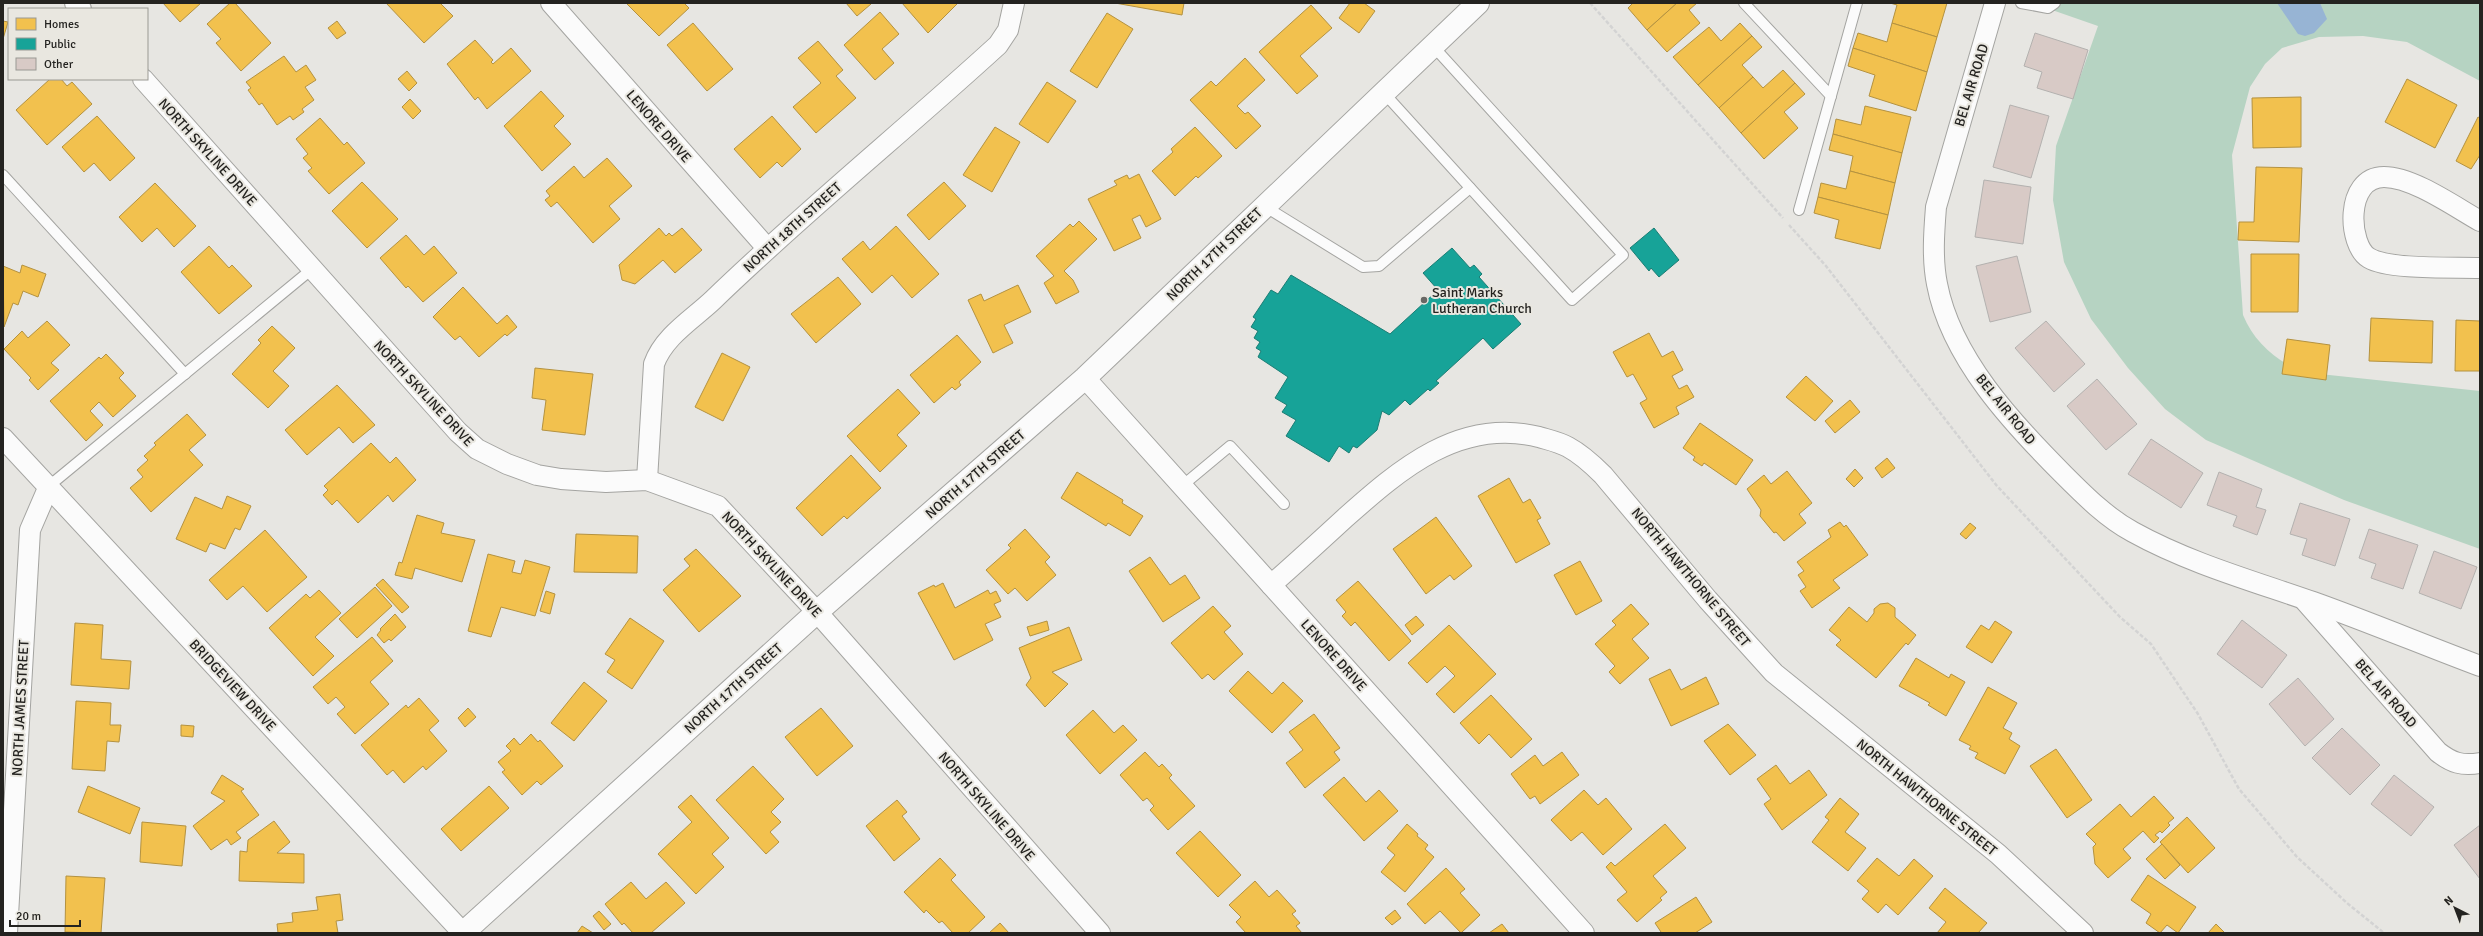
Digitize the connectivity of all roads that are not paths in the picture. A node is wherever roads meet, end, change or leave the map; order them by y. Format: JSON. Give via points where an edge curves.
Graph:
{"nodes":[{"id":1,"x":551,"y":3,"type":"edge"},
{"id":2,"x":1478,"y":3,"type":"edge"},
{"id":3,"x":1744,"y":3,"type":"edge"},
{"id":4,"x":1857,"y":3,"type":"edge"},
{"id":5,"x":1995,"y":3,"type":"edge"},
{"id":6,"x":2021,"y":3,"type":"edge"},
{"id":7,"x":2055,"y":3,"type":"edge"},
{"id":8,"x":1014,"y":7,"type":"edge"},
{"id":9,"x":1433,"y":46,"type":"junction"},
{"id":10,"x":144,"y":80,"type":"edge"},
{"id":11,"x":1384,"y":93,"type":"junction"},
{"id":12,"x":1831,"y":96,"type":"junction"},
{"id":13,"x":3,"y":175,"type":"edge"},
{"id":14,"x":1470,"y":188,"type":"junction"},
{"id":15,"x":1264,"y":206,"type":"junction"},
{"id":16,"x":1799,"y":210,"type":"dead end"},
{"id":17,"x":2480,"y":221,"type":"edge"},
{"id":18,"x":767,"y":248,"type":"junction"},
{"id":19,"x":2480,"y":268,"type":"edge"},
{"id":20,"x":312,"y":269,"type":"junction"},
{"id":21,"x":185,"y":374,"type":"junction"},
{"id":22,"x":1085,"y":378,"type":"junction"},
{"id":23,"x":3,"y":438,"type":"edge"},
{"id":24,"x":647,"y":480,"type":"junction"},
{"id":25,"x":49,"y":486,"type":"junction"},
{"id":26,"x":1182,"y":486,"type":"junction"},
{"id":27,"x":1284,"y":504,"type":"dead end"},
{"id":28,"x":1271,"y":585,"type":"junction"},
{"id":29,"x":2304,"y":599,"type":"junction"},
{"id":30,"x":817,"y":612,"type":"junction"},
{"id":31,"x":2480,"y":666,"type":"edge"},
{"id":32,"x":2480,"y":763,"type":"edge"},
{"id":33,"x":7,"y":933,"type":"edge"},
{"id":34,"x":463,"y":933,"type":"edge"},
{"id":35,"x":1100,"y":933,"type":"edge"},
{"id":36,"x":1584,"y":933,"type":"edge"},
{"id":37,"x":2084,"y":933,"type":"edge"}],
"edges":[{"from":1,"to":18,"type":"street","name":"LENORE DRIVE"},
{"from":2,"to":9,"type":"street","name":"NORTH 17TH STREET"},
{"from":3,"to":12,"type":"lane"},
{"from":4,"to":12,"type":"lane"},
{"from":5,"to":29,"type":"street","name":"BEL AIR ROAD","via":[[1936,207],[1934,241],[1937,285],[1953,333],[1983,384],[2005,411],[2045,456],[2110,517],[2159,546]]},
{"from":6,"to":7,"type":"lane","via":[[2048,8]]},
{"from":8,"to":18,"type":"street","name":"NORTH 18TH STREET","via":[[1008,30],[998,45]]},
{"from":9,"to":11,"type":"street","name":"NORTH 17TH STREET"},
{"from":9,"to":14,"type":"lane","via":[[1622,255],[1572,300]]},
{"from":10,"to":20,"type":"street","name":"NORTH SKYLINE DRIVE"},
{"from":11,"to":14,"type":"lane"},
{"from":11,"to":15,"type":"street","name":"NORTH 17TH STREET"},
{"from":12,"to":16,"type":"lane"},
{"from":13,"to":21,"type":"lane"},
{"from":14,"to":15,"type":"lane","via":[[1379,266],[1363,267]]},
{"from":15,"to":22,"type":"street","name":"NORTH 17TH STREET"},
{"from":17,"to":19,"type":"street","via":[[2415,185],[2396,178],[2383,177],[2371,180],[2359,189],[2355,199],[2356,237],[2360,249],[2368,258],[2389,264]]},
{"from":18,"to":24,"type":"street","name":"NORTH 18TH STREET","via":[[658,353],[654,364]]},
{"from":20,"to":21,"type":"lane"},
{"from":20,"to":24,"type":"street","name":"NORTH SKYLINE DRIVE","via":[[458,432],[477,449],[507,464],[549,477],[606,482]]},
{"from":21,"to":25,"type":"lane"},
{"from":22,"to":26,"type":"street","name":"LENORE DRIVE"},
{"from":22,"to":30,"type":"street","name":"NORTH 17TH STREET"},
{"from":23,"to":25,"type":"street","name":"BRIDGEVIEW DRIVE"},
{"from":24,"to":30,"type":"street","name":"NORTH SKYLINE DRIVE","via":[[718,506]]},
{"from":25,"to":33,"type":"street","name":"NORTH JAMES STREET","via":[[30,530]]},
{"from":25,"to":34,"type":"street","name":"BRIDGEVIEW DRIVE"},
{"from":26,"to":27,"type":"lane","via":[[1230,446]]},
{"from":26,"to":28,"type":"street","name":"LENORE DRIVE"},
{"from":28,"to":36,"type":"street","name":"LENORE DRIVE"},
{"from":28,"to":37,"type":"street","name":"NORTH HAWTHORNE STREET","via":[[1385,482],[1434,452],[1462,440],[1498,432],[1525,434],[1567,446],[1584,457],[1603,475],[1708,600],[1774,673],[1998,854]]},
{"from":29,"to":31,"type":"street","name":"BEL AIR ROAD"},
{"from":29,"to":32,"type":"street","name":"BEL AIR ROAD","via":[[2438,752],[2450,762],[2465,765]]},
{"from":30,"to":34,"type":"street","name":"NORTH 17TH STREET"},
{"from":30,"to":35,"type":"street","name":"NORTH SKYLINE DRIVE"}]}
